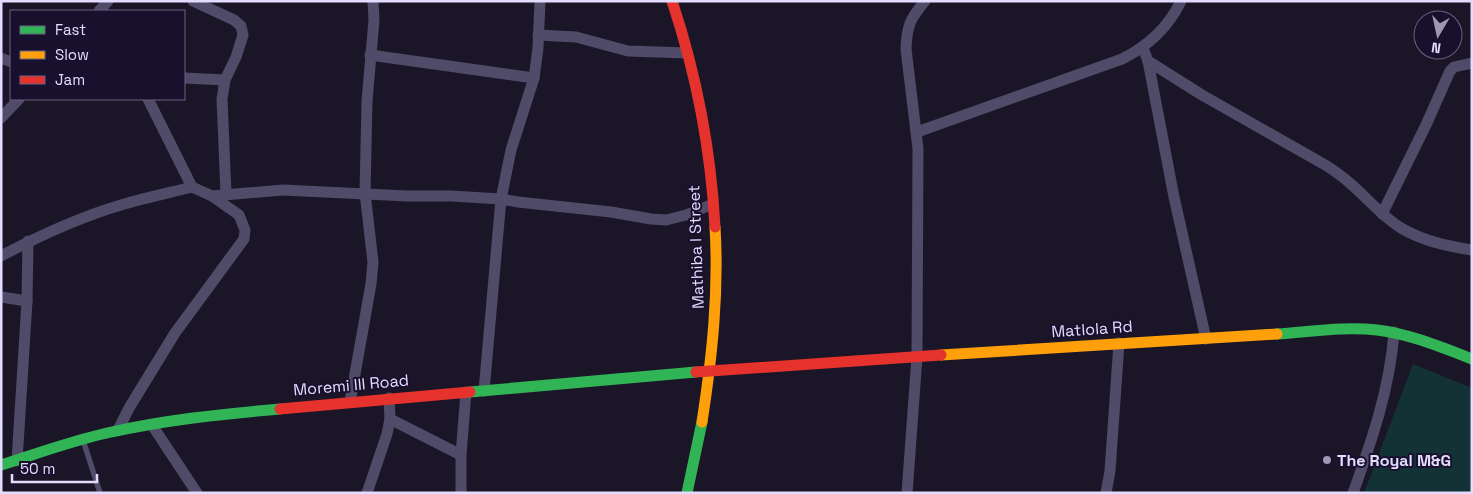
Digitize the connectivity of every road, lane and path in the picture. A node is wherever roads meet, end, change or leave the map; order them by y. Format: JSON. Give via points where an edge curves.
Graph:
{"nodes":[{"id":1,"x":193,"y":1,"type":"edge"},
{"id":2,"x":373,"y":1,"type":"edge"},
{"id":3,"x":540,"y":1,"type":"edge"},
{"id":4,"x":672,"y":1,"type":"edge"},
{"id":5,"x":925,"y":1,"type":"edge"},
{"id":6,"x":1181,"y":1,"type":"edge"},
{"id":7,"x":538,"y":35,"type":"junction"},
{"id":8,"x":1143,"y":48,"type":"junction"},
{"id":9,"x":687,"y":53,"type":"junction"},
{"id":10,"x":370,"y":55,"type":"junction"},
{"id":11,"x":1148,"y":61,"type":"junction"},
{"id":12,"x":1472,"y":63,"type":"edge"},
{"id":13,"x":185,"y":78,"type":"edge"},
{"id":14,"x":534,"y":78,"type":"junction"},
{"id":15,"x":224,"y":80,"type":"junction"},
{"id":16,"x":17,"y":100,"type":"edge"},
{"id":17,"x":148,"y":100,"type":"edge"},
{"id":18,"x":1,"y":118,"type":"edge"},
{"id":19,"x":917,"y":132,"type":"junction"},
{"id":20,"x":192,"y":187,"type":"junction"},
{"id":21,"x":365,"y":193,"type":"junction"},
{"id":22,"x":226,"y":194,"type":"junction"},
{"id":23,"x":212,"y":196,"type":"junction"},
{"id":24,"x":501,"y":199,"type":"junction"},
{"id":25,"x":714,"y":204,"type":"junction"},
{"id":26,"x":1382,"y":214,"type":"junction"},
{"id":27,"x":28,"y":242,"type":"junction"},
{"id":28,"x":1472,"y":250,"type":"edge"},
{"id":29,"x":1,"y":256,"type":"edge"},
{"id":30,"x":1,"y":297,"type":"edge"},
{"id":31,"x":28,"y":301,"type":"junction"},
{"id":32,"x":1394,"y":332,"type":"junction"},
{"id":33,"x":1206,"y":339,"type":"junction"},
{"id":34,"x":1119,"y":344,"type":"junction"},
{"id":35,"x":917,"y":357,"type":"junction"},
{"id":36,"x":1472,"y":359,"type":"edge"},
{"id":37,"x":710,"y":370,"type":"junction"},
{"id":38,"x":484,"y":390,"type":"junction"},
{"id":39,"x":466,"y":392,"type":"junction"},
{"id":40,"x":389,"y":398,"type":"junction"},
{"id":41,"x":350,"y":402,"type":"junction"},
{"id":42,"x":390,"y":420,"type":"junction"},
{"id":43,"x":152,"y":425,"type":"junction"},
{"id":44,"x":118,"y":430,"type":"junction"},
{"id":45,"x":84,"y":440,"type":"junction"},
{"id":46,"x":461,"y":455,"type":"junction"},
{"id":47,"x":17,"y":461,"type":"junction"},
{"id":48,"x":1,"y":466,"type":"edge"},
{"id":49,"x":100,"y":493,"type":"edge"},
{"id":50,"x":197,"y":493,"type":"edge"},
{"id":51,"x":367,"y":493,"type":"edge"},
{"id":52,"x":462,"y":493,"type":"edge"},
{"id":53,"x":687,"y":493,"type":"edge"},
{"id":54,"x":907,"y":493,"type":"edge"},
{"id":55,"x":1106,"y":493,"type":"edge"},
{"id":56,"x":1353,"y":493,"type":"edge"}],
"edges":[{"from":1,"to":15,"type":"street","via":[[241,26],[243,35]]},
{"from":2,"to":10,"type":"street"},
{"from":3,"to":7,"type":"street"},
{"from":4,"to":9,"type":"street","name":"Mathiba I Street"},
{"from":5,"to":19,"type":"street","via":[[909,21],[907,35]]},
{"from":6,"to":8,"type":"street","via":[[1158,34]]},
{"from":7,"to":9,"type":"street","via":[[576,37],[643,53]]},
{"from":7,"to":14,"type":"street"},
{"from":8,"to":11,"type":"street"},
{"from":8,"to":19,"type":"street","via":[[1122,59]]},
{"from":9,"to":25,"type":"street","name":"Mathiba I Street"},
{"from":10,"to":14,"type":"street"},
{"from":10,"to":21,"type":"street"},
{"from":11,"to":26,"type":"street","via":[[1346,179]]},
{"from":11,"to":33,"type":"street"},
{"from":12,"to":26,"type":"street","via":[[1450,71]]},
{"from":13,"to":15,"type":"street"},
{"from":14,"to":24,"type":"street","via":[[510,150]]},
{"from":15,"to":22,"type":"street"},
{"from":16,"to":18,"type":"street"},
{"from":17,"to":20,"type":"street"},
{"from":19,"to":35,"type":"street"},
{"from":20,"to":23,"type":"street"},
{"from":20,"to":27,"type":"street","via":[[120,205]]},
{"from":21,"to":22,"type":"street","via":[[283,190]]},
{"from":21,"to":24,"type":"street"},
{"from":21,"to":41,"type":"street","via":[[373,262]]},
{"from":22,"to":23,"type":"street"},
{"from":23,"to":44,"type":"street","via":[[238,215],[245,230],[244,239],[175,332]]},
{"from":24,"to":25,"type":"street","via":[[666,220]]},
{"from":24,"to":38,"type":"street"},
{"from":25,"to":37,"type":"street","name":"Mathiba I Street","via":[[714,312]]},
{"from":26,"to":28,"type":"street","via":[[1401,228],[1429,241]]},
{"from":27,"to":29,"type":"street"},
{"from":27,"to":31,"type":"street"},
{"from":30,"to":31,"type":"street"},
{"from":31,"to":47,"type":"street"},
{"from":32,"to":33,"type":"street","name":"Matlola Rd","via":[[1361,329]]},
{"from":32,"to":36,"type":"street","name":"Matlola Rd"},
{"from":32,"to":56,"type":"street","via":[[1386,389]]},
{"from":33,"to":34,"type":"street","name":"Matlola Rd"},
{"from":34,"to":35,"type":"street","name":"Matlola Rd"},
{"from":34,"to":55,"type":"street"},
{"from":35,"to":37,"type":"street","name":"Matlola Rd"},
{"from":35,"to":54,"type":"street"},
{"from":37,"to":38,"type":"street","name":"Moremi III Road"},
{"from":37,"to":53,"type":"street","name":"Mathiba I Street"},
{"from":38,"to":39,"type":"street","name":"Moremi III Road"},
{"from":39,"to":40,"type":"street","name":"Moremi III Road"},
{"from":39,"to":46,"type":"street"},
{"from":40,"to":41,"type":"street","name":"Moremi III Road"},
{"from":40,"to":42,"type":"street"},
{"from":41,"to":43,"type":"street","name":"Moremi III Road","via":[[208,415]]},
{"from":42,"to":46,"type":"street"},
{"from":42,"to":51,"type":"street"},
{"from":43,"to":44,"type":"street","name":"Moremi III Road"},
{"from":43,"to":50,"type":"street"},
{"from":44,"to":45,"type":"street","name":"Moremi III Road"},
{"from":45,"to":47,"type":"street","name":"Moremi III Road"},
{"from":45,"to":49,"type":"lane"},
{"from":46,"to":52,"type":"street"},
{"from":47,"to":48,"type":"street","name":"Moremi III Road"}]}
